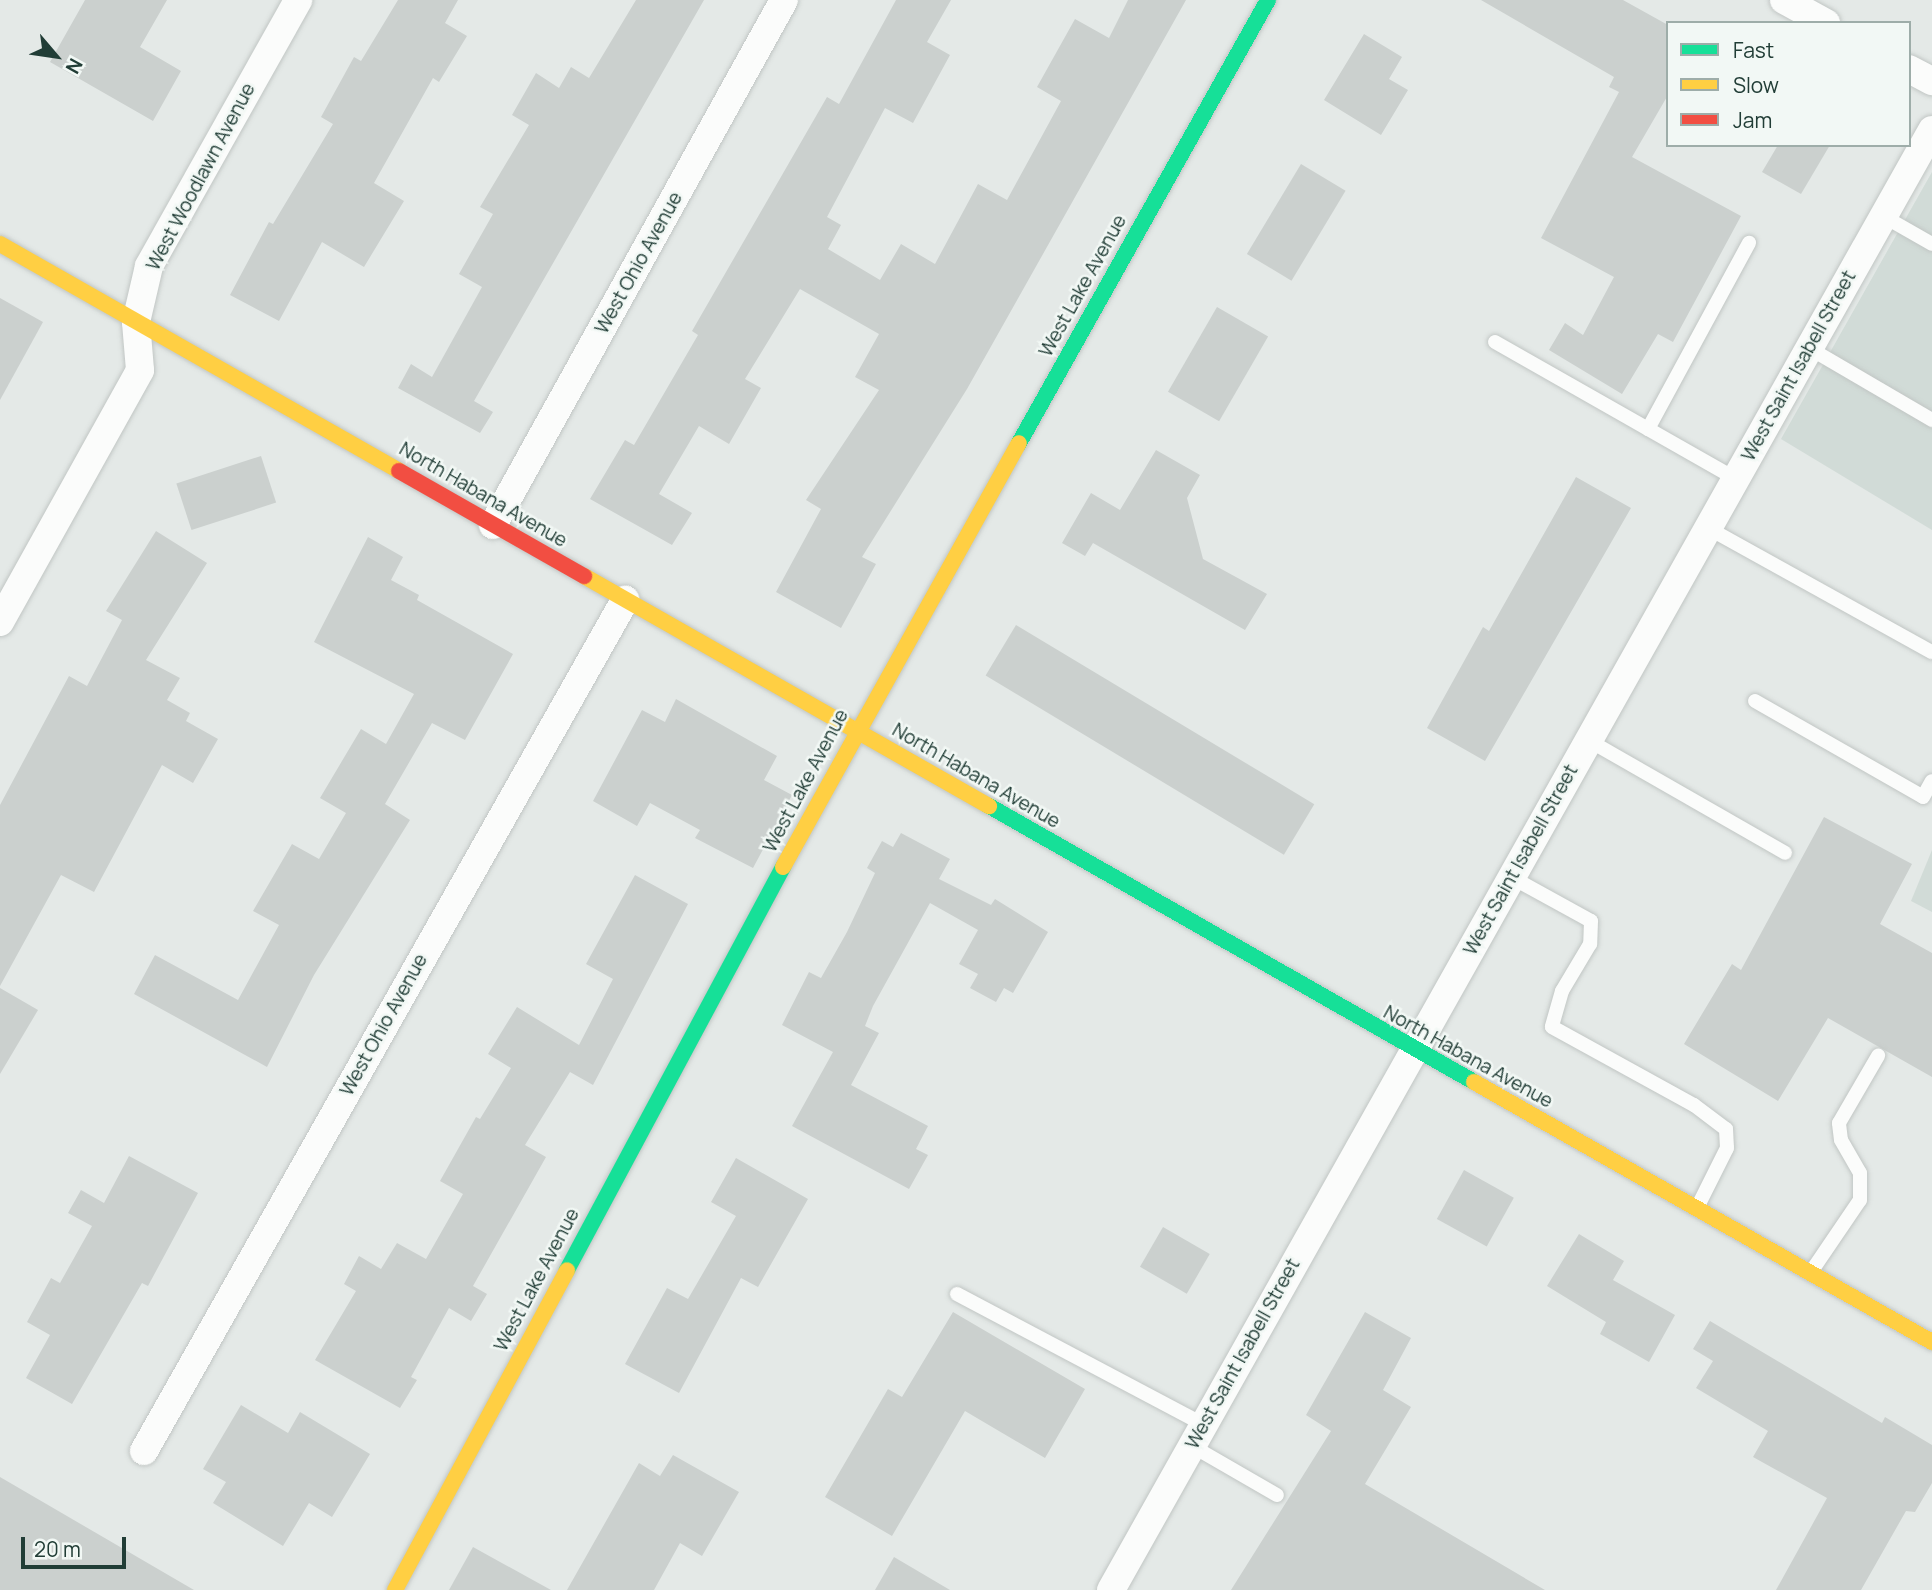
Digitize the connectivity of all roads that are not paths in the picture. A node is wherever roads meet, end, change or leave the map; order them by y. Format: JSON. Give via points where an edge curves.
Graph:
{"nodes":[{"id":1,"x":298,"y":0,"type":"edge"},
{"id":2,"x":784,"y":0,"type":"edge"},
{"id":3,"x":1268,"y":0,"type":"edge"},
{"id":4,"x":1784,"y":0,"type":"edge"},
{"id":5,"x":1822,"y":21,"type":"edge"},
{"id":6,"x":1911,"y":70,"type":"edge"},
{"id":7,"x":1932,"y":81,"type":"edge"},
{"id":8,"x":1932,"y":130,"type":"edge"},
{"id":9,"x":1883,"y":216,"type":"junction"},
{"id":10,"x":1749,"y":243,"type":"dead end"},
{"id":11,"x":0,"y":244,"type":"edge"},
{"id":12,"x":1932,"y":244,"type":"edge"},
{"id":13,"x":136,"y":322,"type":"junction"},
{"id":14,"x":1495,"y":342,"type":"dead end"},
{"id":15,"x":1809,"y":348,"type":"junction"},
{"id":16,"x":1932,"y":420,"type":"edge"},
{"id":17,"x":1648,"y":429,"type":"junction"},
{"id":18,"x":1736,"y":479,"type":"junction"},
{"id":19,"x":493,"y":525,"type":"junction"},
{"id":20,"x":1708,"y":528,"type":"junction"},
{"id":21,"x":625,"y":600,"type":"junction"},
{"id":22,"x":0,"y":622,"type":"edge"},
{"id":23,"x":1932,"y":652,"type":"edge"},
{"id":24,"x":1755,"y":701,"type":"dead end"},
{"id":25,"x":856,"y":732,"type":"junction"},
{"id":26,"x":1588,"y":740,"type":"junction"},
{"id":27,"x":1932,"y":781,"type":"edge"},
{"id":28,"x":1785,"y":853,"type":"dead end"},
{"id":29,"x":1511,"y":877,"type":"junction"},
{"id":30,"x":1414,"y":1050,"type":"junction"},
{"id":31,"x":1878,"y":1056,"type":"dead end"},
{"id":32,"x":1697,"y":1209,"type":"junction"},
{"id":33,"x":1811,"y":1274,"type":"junction"},
{"id":34,"x":957,"y":1294,"type":"dead end"},
{"id":35,"x":1932,"y":1342,"type":"edge"},
{"id":36,"x":1198,"y":1435,"type":"junction"},
{"id":37,"x":144,"y":1451,"type":"dead end"},
{"id":38,"x":1277,"y":1495,"type":"dead end"},
{"id":39,"x":395,"y":1590,"type":"edge"},
{"id":40,"x":1111,"y":1590,"type":"edge"}],
"edges":[{"from":1,"to":13,"type":"street","name":"West Woodlawn Avenue","via":[[149,266]]},
{"from":2,"to":19,"type":"street","name":"West Ohio Avenue"},
{"from":3,"to":25,"type":"street","name":"West Lake Avenue"},
{"from":4,"to":5,"type":"street"},
{"from":6,"to":7,"type":"street"},
{"from":8,"to":9,"type":"street","name":"West Saint Isabell Street"},
{"from":9,"to":12,"type":"lane"},
{"from":9,"to":15,"type":"street","name":"West Saint Isabell Street"},
{"from":10,"to":17,"type":"lane"},
{"from":11,"to":13,"type":"street","name":"North Habana Avenue"},
{"from":13,"to":19,"type":"street","name":"North Habana Avenue"},
{"from":13,"to":22,"type":"street","name":"West Woodlawn Avenue","via":[[140,370]]},
{"from":14,"to":17,"type":"lane"},
{"from":15,"to":16,"type":"lane"},
{"from":15,"to":18,"type":"street","name":"West Saint Isabell Street"},
{"from":17,"to":18,"type":"lane"},
{"from":18,"to":20,"type":"street","name":"West Saint Isabell Street"},
{"from":19,"to":21,"type":"street","name":"North Habana Avenue"},
{"from":20,"to":23,"type":"lane"},
{"from":20,"to":26,"type":"street","name":"West Saint Isabell Street"},
{"from":21,"to":25,"type":"street","name":"North Habana Avenue"},
{"from":21,"to":37,"type":"street","name":"West Ohio Avenue"},
{"from":24,"to":27,"type":"lane","via":[[1923,797]]},
{"from":25,"to":30,"type":"street","name":"North Habana Avenue"},
{"from":25,"to":39,"type":"street","name":"West Lake Avenue"},
{"from":26,"to":28,"type":"lane"},
{"from":26,"to":29,"type":"street","name":"West Saint Isabell Street"},
{"from":29,"to":30,"type":"street","name":"West Saint Isabell Street"},
{"from":29,"to":32,"type":"lane","via":[[1591,921],[1590,944],[1562,991],[1552,1027],[1694,1105],[1726,1129],[1727,1148]]},
{"from":30,"to":32,"type":"street","name":"North Habana Avenue"},
{"from":30,"to":36,"type":"street","name":"West Saint Isabell Street"},
{"from":31,"to":33,"type":"lane","via":[[1839,1123],[1841,1140],[1860,1173],[1860,1200]]},
{"from":32,"to":33,"type":"street","name":"North Habana Avenue"},
{"from":33,"to":35,"type":"street","name":"North Habana Avenue"},
{"from":34,"to":36,"type":"lane"},
{"from":36,"to":38,"type":"lane"},
{"from":36,"to":40,"type":"street","name":"West Saint Isabell Street"}]}
